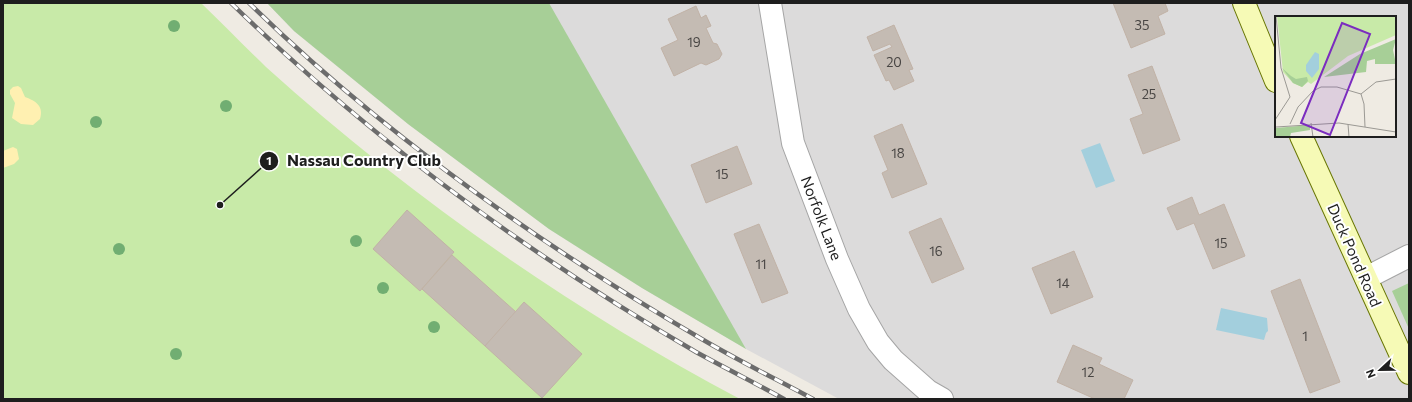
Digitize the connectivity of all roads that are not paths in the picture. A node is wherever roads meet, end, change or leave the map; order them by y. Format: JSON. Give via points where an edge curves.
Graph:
{"nodes":[{"id":1,"x":770,"y":3,"type":"edge"},
{"id":2,"x":1244,"y":3,"type":"edge"},
{"id":3,"x":1275,"y":79,"type":"edge"},
{"id":4,"x":1301,"y":137,"type":"edge"},
{"id":5,"x":1409,"y":256,"type":"edge"},
{"id":6,"x":1366,"y":278,"type":"junction"},
{"id":7,"x":1409,"y":373,"type":"edge"},
{"id":8,"x":942,"y":399,"type":"edge"}],
"edges":[{"from":1,"to":8,"type":"street","name":"Norfolk Lane","via":[[793,143],[837,259],[859,309],[878,342],[893,360],[928,391]]},
{"from":2,"to":3,"type":"street"},
{"from":4,"to":6,"type":"street","name":"Duck Pond Road"},
{"from":5,"to":6,"type":"street"},
{"from":6,"to":7,"type":"street","name":"Duck Pond Road"}]}
